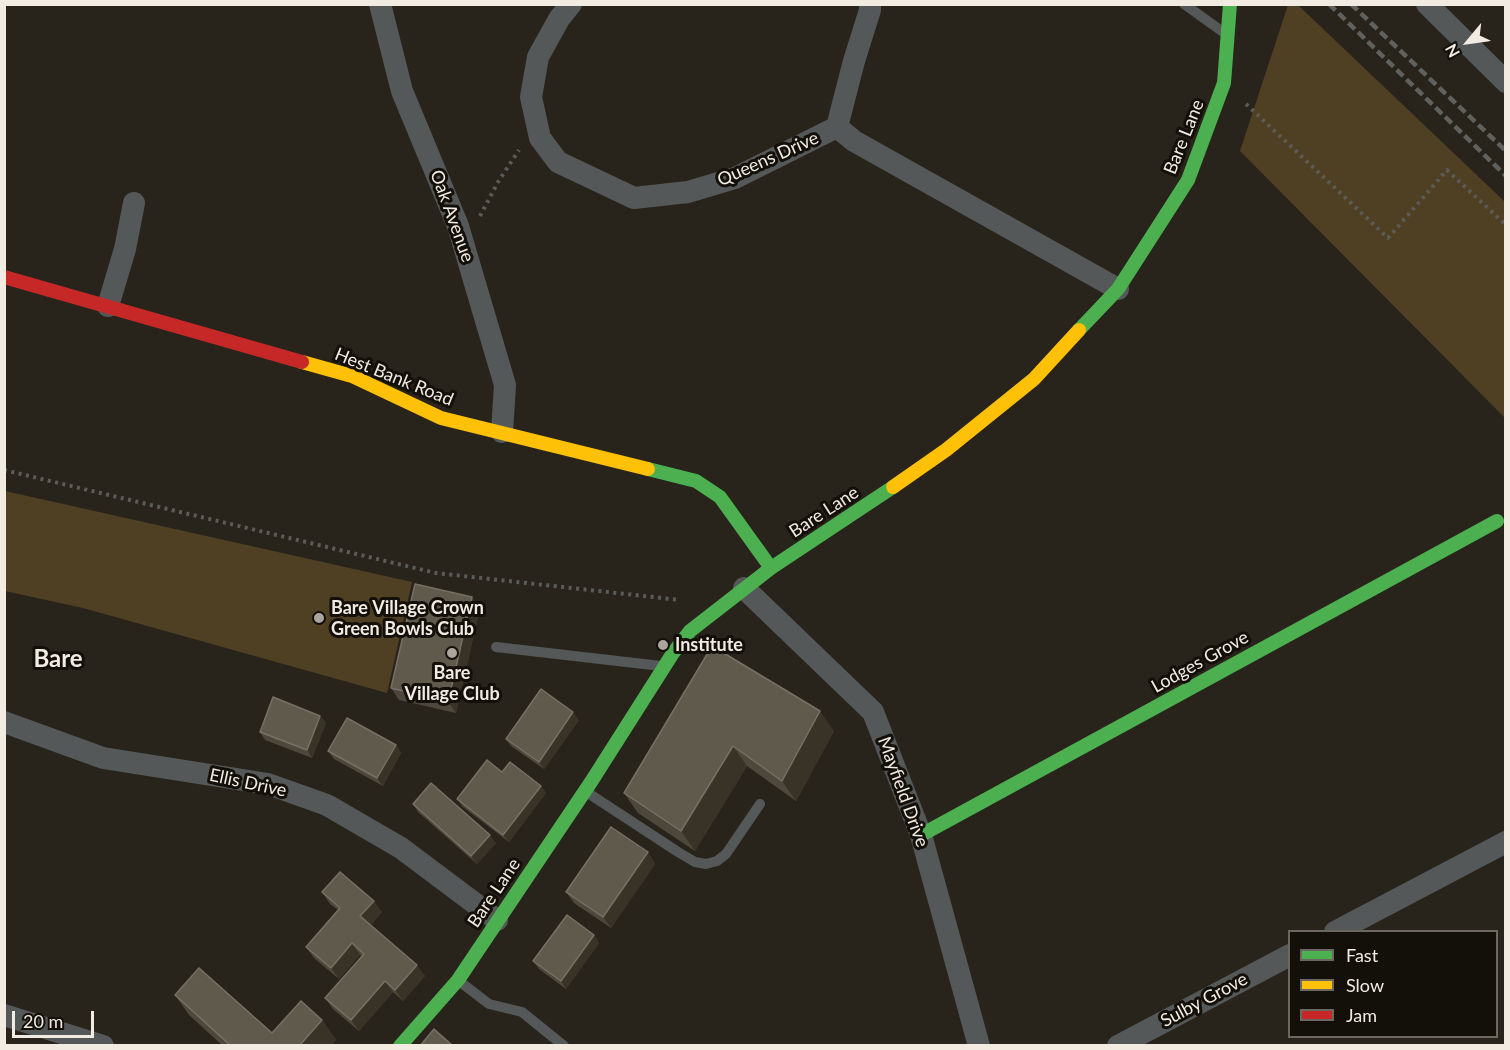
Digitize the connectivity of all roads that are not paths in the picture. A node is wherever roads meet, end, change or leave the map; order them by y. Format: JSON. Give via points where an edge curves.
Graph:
{"nodes":[{"id":1,"x":380,"y":4,"type":"edge"},
{"id":2,"x":571,"y":4,"type":"edge"},
{"id":3,"x":870,"y":4,"type":"edge"},
{"id":4,"x":1184,"y":4,"type":"edge"},
{"id":5,"x":1230,"y":4,"type":"edge"},
{"id":6,"x":1427,"y":4,"type":"edge"},
{"id":7,"x":1228,"y":36,"type":"junction"},
{"id":8,"x":1506,"y":82,"type":"edge"},
{"id":9,"x":837,"y":128,"type":"junction"},
{"id":10,"x":134,"y":203,"type":"dead end"},
{"id":11,"x":4,"y":278,"type":"edge"},
{"id":12,"x":1118,"y":289,"type":"junction"},
{"id":13,"x":108,"y":306,"type":"junction"},
{"id":14,"x":502,"y":432,"type":"junction"},
{"id":15,"x":1497,"y":521,"type":"dead end"},
{"id":16,"x":771,"y":568,"type":"junction"},
{"id":17,"x":744,"y":588,"type":"junction"},
{"id":18,"x":496,"y":647,"type":"dead end"},
{"id":19,"x":664,"y":667,"type":"junction"},
{"id":20,"x":4,"y":722,"type":"edge"},
{"id":21,"x":585,"y":791,"type":"junction"},
{"id":22,"x":760,"y":804,"type":"dead end"},
{"id":23,"x":921,"y":835,"type":"junction"},
{"id":24,"x":1506,"y":842,"type":"edge"},
{"id":25,"x":498,"y":920,"type":"junction"},
{"id":26,"x":1339,"y":930,"type":"edge"},
{"id":27,"x":1288,"y":956,"type":"edge"},
{"id":28,"x":458,"y":980,"type":"junction"},
{"id":29,"x":4,"y":1015,"type":"edge"},
{"id":30,"x":103,"y":1046,"type":"edge"},
{"id":31,"x":400,"y":1046,"type":"edge"},
{"id":32,"x":564,"y":1046,"type":"edge"},
{"id":33,"x":979,"y":1046,"type":"edge"},
{"id":34,"x":1118,"y":1046,"type":"edge"}],
"edges":[{"from":1,"to":14,"type":"street","name":"Oak Avenue","via":[[402,91],[458,226],[505,385]]},
{"from":2,"to":9,"type":"street","name":"Queens Drive","via":[[538,57],[531,97],[540,138],[558,162],[634,198],[688,192],[735,178]]},
{"from":3,"to":9,"type":"street","name":"Queens Drive"},
{"from":4,"to":7,"type":"lane"},
{"from":5,"to":7,"type":"street","name":"Bare Lane"},
{"from":6,"to":8,"type":"street"},
{"from":7,"to":12,"type":"street","name":"Bare Lane","via":[[1224,83],[1188,180]]},
{"from":9,"to":12,"type":"street","name":"Queens Drive"},
{"from":10,"to":13,"type":"street"},
{"from":11,"to":13,"type":"street","name":"Hest Bank Road"},
{"from":12,"to":16,"type":"street","name":"Bare Lane","via":[[1035,379],[946,450]]},
{"from":13,"to":14,"type":"street","name":"Hest Bank Road","via":[[352,376],[441,418]]},
{"from":14,"to":16,"type":"street","name":"Hest Bank Road","via":[[696,481],[720,497]]},
{"from":15,"to":23,"type":"street","name":"Lodges Grove"},
{"from":16,"to":17,"type":"street","name":"Bare Lane"},
{"from":17,"to":19,"type":"street","name":"Bare Lane","via":[[690,631]]},
{"from":17,"to":23,"type":"street","name":"Mayfield Drive","via":[[873,712]]},
{"from":18,"to":19,"type":"lane"},
{"from":19,"to":21,"type":"street","name":"Bare Lane"},
{"from":20,"to":25,"type":"street","name":"Ellis Drive","via":[[103,758],[268,784],[327,805],[400,848]]},
{"from":21,"to":22,"type":"lane","via":[[678,852],[705,864],[726,854]]},
{"from":21,"to":25,"type":"street","name":"Bare Lane"},
{"from":23,"to":33,"type":"street","name":"Mayfield Drive"},
{"from":24,"to":26,"type":"street"},
{"from":25,"to":28,"type":"street","name":"Bare Lane"},
{"from":27,"to":34,"type":"street","name":"Sulby Grove"},
{"from":28,"to":31,"type":"street","name":"Bare Lane"},
{"from":28,"to":32,"type":"lane","via":[[489,1004],[522,1012]]},
{"from":29,"to":30,"type":"street"}]}
